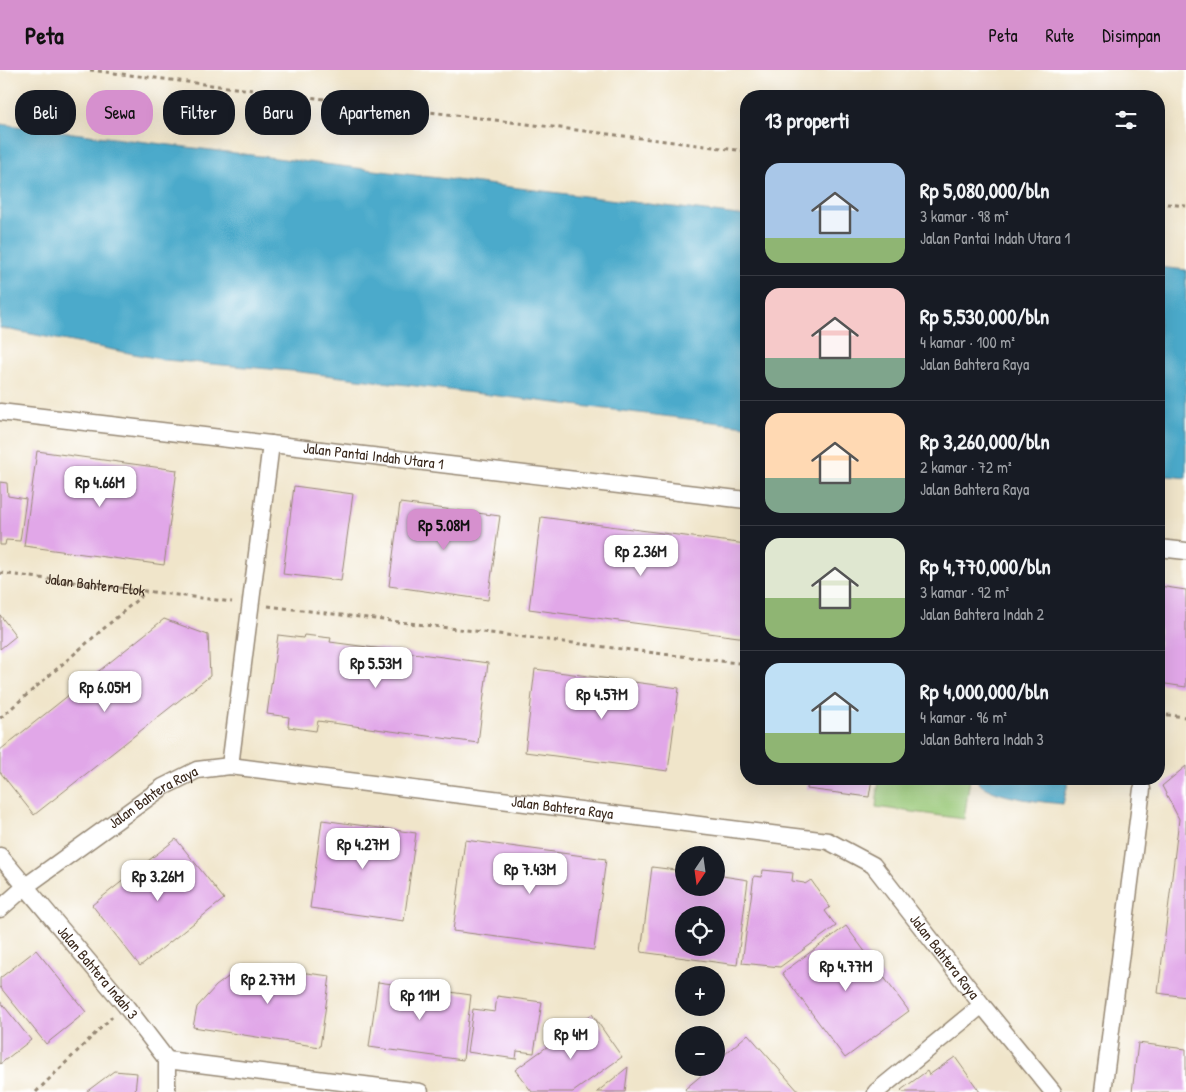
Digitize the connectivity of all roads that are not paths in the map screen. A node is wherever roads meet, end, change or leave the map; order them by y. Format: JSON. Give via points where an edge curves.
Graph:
{"nodes":[{"id":1,"x":0,"y":412,"type":"edge"},
{"id":2,"x":271,"y":444,"type":"junction"},
{"id":3,"x":740,"y":499,"type":"edge"},
{"id":4,"x":1165,"y":549,"type":"edge"},
{"id":5,"x":1186,"y":551,"type":"edge"},
{"id":6,"x":230,"y":766,"type":"junction"},
{"id":7,"x":1142,"y":789,"type":"dead end"},
{"id":8,"x":0,"y":856,"type":"edge"},
{"id":9,"x":26,"y":886,"type":"junction"},
{"id":10,"x":0,"y":908,"type":"edge"},
{"id":11,"x":982,"y":1005,"type":"junction"},
{"id":12,"x":168,"y":1060,"type":"junction"},
{"id":13,"x":167,"y":1092,"type":"edge"},
{"id":14,"x":420,"y":1092,"type":"edge"},
{"id":15,"x":876,"y":1092,"type":"edge"},
{"id":16,"x":1053,"y":1092,"type":"edge"},
{"id":17,"x":1102,"y":1092,"type":"edge"}],
"edges":[{"from":1,"to":2,"type":"street","name":"Jalan Pantai Indah Utara 1"},
{"from":2,"to":3,"type":"street","name":"Jalan Pantai Indah Utara 1"},
{"from":2,"to":6,"type":"street"},
{"from":4,"to":5,"type":"street"},
{"from":6,"to":9,"type":"street","name":"Jalan Bahtera Raya","via":[[197,770],[163,787]]},
{"from":6,"to":11,"type":"street","name":"Jalan Bahtera Raya","via":[[828,841],[873,865]]},
{"from":7,"to":17,"type":"street"},
{"from":8,"to":9,"type":"street"},
{"from":9,"to":10,"type":"street","name":"Jalan Bahtera Raya"},
{"from":9,"to":12,"type":"street","name":"Jalan Bahtera Indah 3"},
{"from":11,"to":15,"type":"street"},
{"from":11,"to":16,"type":"street","name":"Jalan Bahtera Raya"},
{"from":12,"to":13,"type":"street"},
{"from":12,"to":14,"type":"street"}]}
